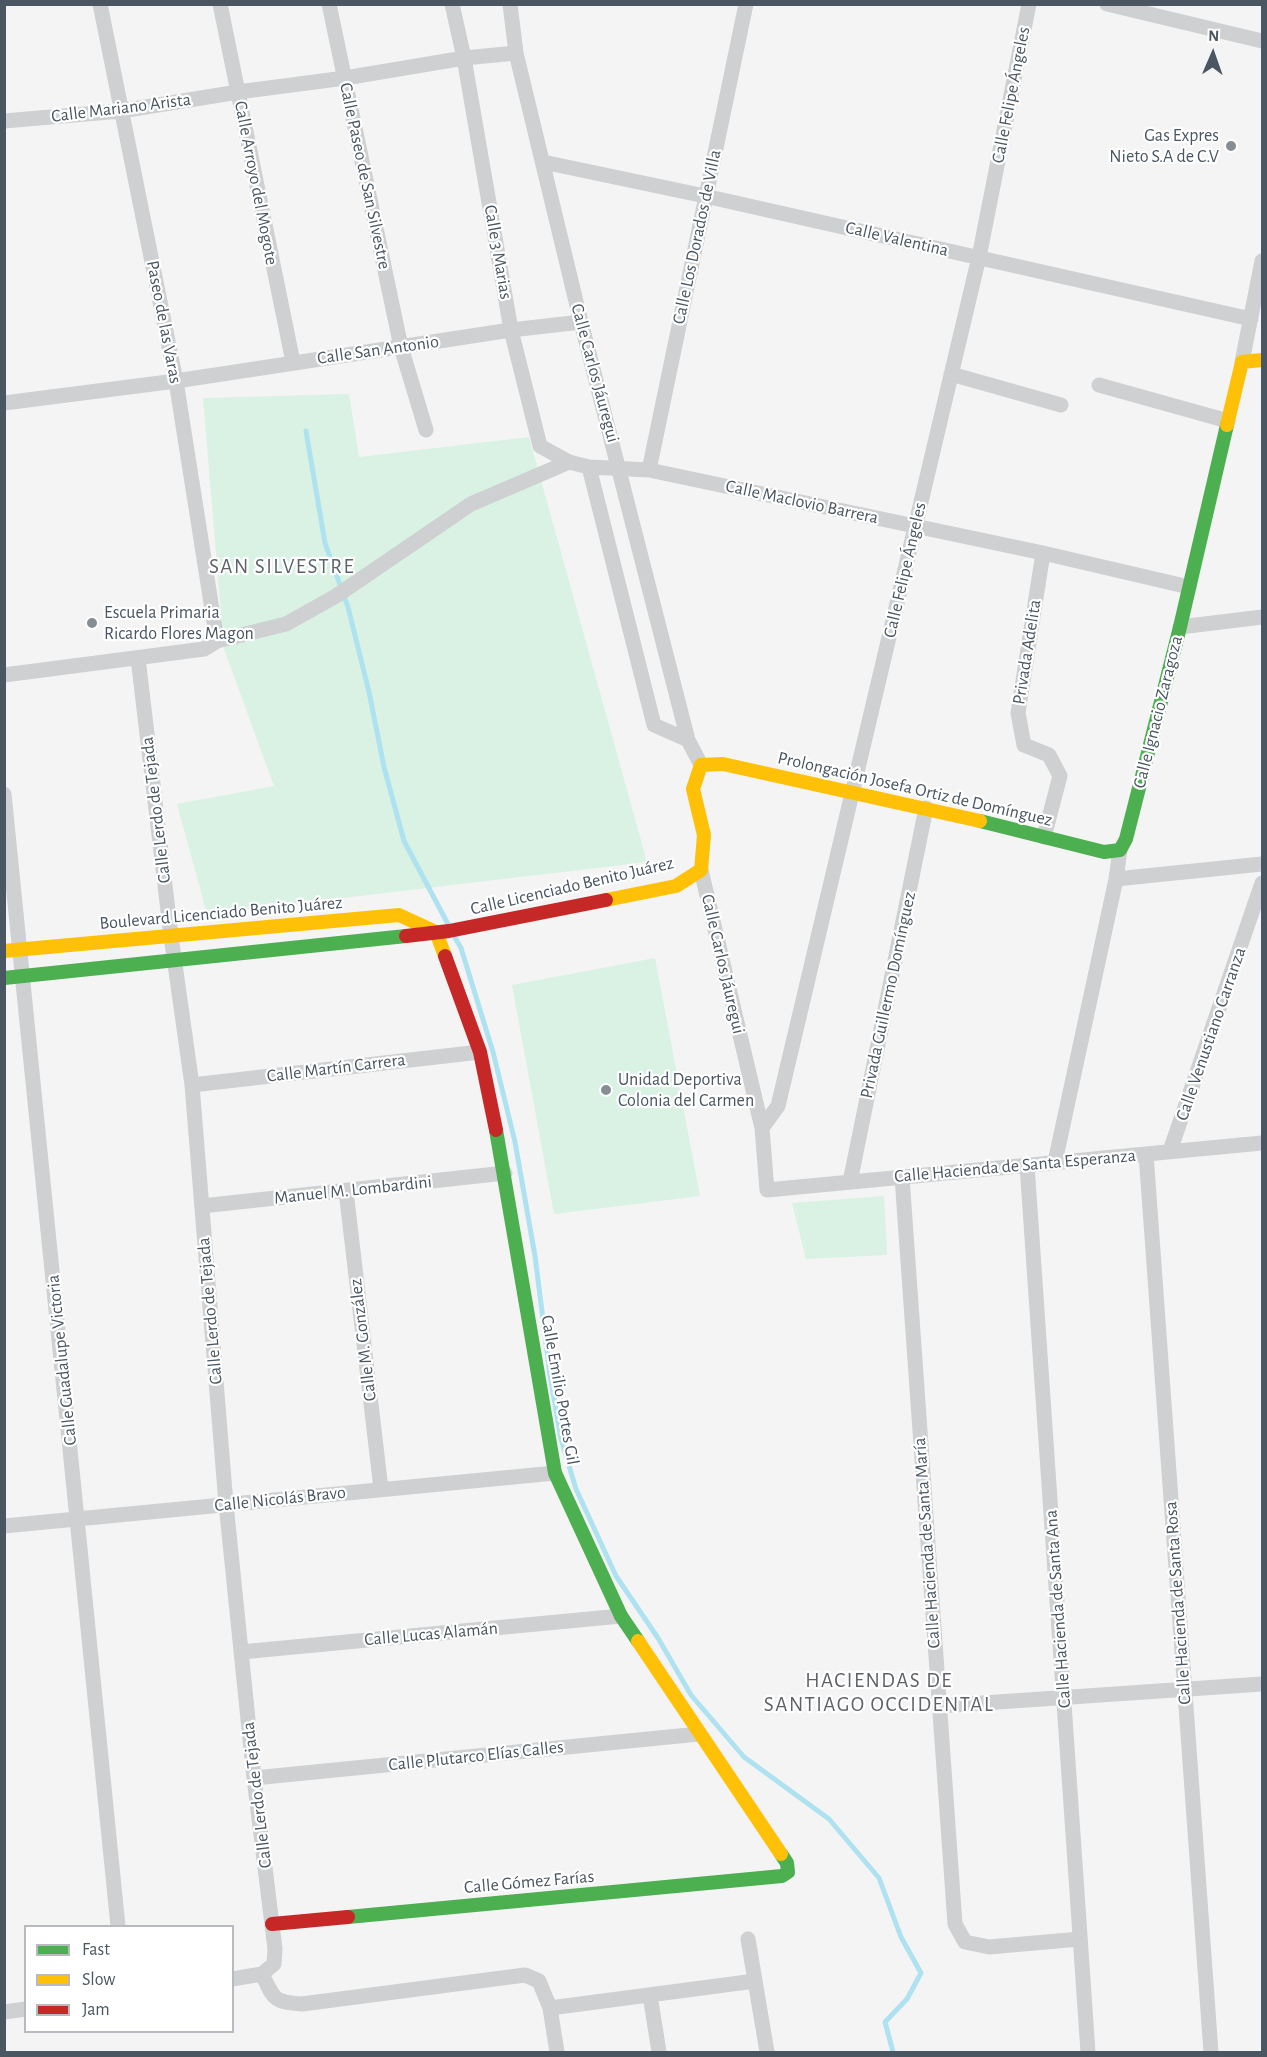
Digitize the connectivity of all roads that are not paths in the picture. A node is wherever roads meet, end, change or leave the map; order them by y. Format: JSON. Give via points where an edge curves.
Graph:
{"nodes":[{"id":1,"x":100,"y":4,"type":"edge"},
{"id":2,"x":220,"y":4,"type":"edge"},
{"id":3,"x":329,"y":4,"type":"edge"},
{"id":4,"x":452,"y":4,"type":"edge"},
{"id":5,"x":510,"y":4,"type":"edge"},
{"id":6,"x":746,"y":4,"type":"edge"},
{"id":7,"x":1029,"y":4,"type":"edge"},
{"id":8,"x":1107,"y":4,"type":"edge"},
{"id":9,"x":1263,"y":41,"type":"edge"},
{"id":10,"x":516,"y":53,"type":"junction"},
{"id":11,"x":464,"y":58,"type":"junction"},
{"id":12,"x":345,"y":78,"type":"junction"},
{"id":13,"x":238,"y":92,"type":"junction"},
{"id":14,"x":121,"y":111,"type":"junction"},
{"id":15,"x":4,"y":121,"type":"edge"},
{"id":16,"x":543,"y":162,"type":"junction"},
{"id":17,"x":705,"y":196,"type":"junction"},
{"id":18,"x":979,"y":257,"type":"junction"},
{"id":19,"x":1263,"y":261,"type":"edge"},
{"id":20,"x":1251,"y":319,"type":"junction"},
{"id":21,"x":581,"y":322,"type":"junction"},
{"id":22,"x":511,"y":330,"type":"junction"},
{"id":23,"x":401,"y":347,"type":"junction"},
{"id":24,"x":1263,"y":360,"type":"edge"},
{"id":25,"x":293,"y":362,"type":"junction"},
{"id":26,"x":1242,"y":362,"type":"junction"},
{"id":27,"x":951,"y":374,"type":"junction"},
{"id":28,"x":176,"y":381,"type":"junction"},
{"id":29,"x":1100,"y":385,"type":"dead end"},
{"id":30,"x":4,"y":403,"type":"edge"},
{"id":31,"x":1061,"y":405,"type":"dead end"},
{"id":32,"x":1228,"y":421,"type":"junction"},
{"id":33,"x":426,"y":430,"type":"dead end"},
{"id":34,"x":569,"y":462,"type":"junction"},
{"id":35,"x":589,"y":467,"type":"junction"},
{"id":36,"x":619,"y":468,"type":"junction"},
{"id":37,"x":649,"y":470,"type":"junction"},
{"id":38,"x":915,"y":526,"type":"junction"},
{"id":39,"x":1043,"y":552,"type":"junction"},
{"id":40,"x":1189,"y":587,"type":"junction"},
{"id":41,"x":1263,"y":617,"type":"edge"},
{"id":42,"x":1180,"y":627,"type":"junction"},
{"id":43,"x":217,"y":641,"type":"junction"},
{"id":44,"x":138,"y":658,"type":"junction"},
{"id":45,"x":4,"y":675,"type":"edge"},
{"id":46,"x":688,"y":740,"type":"junction"},
{"id":47,"x":700,"y":765,"type":"junction"},
{"id":48,"x":853,"y":792,"type":"junction"},
{"id":49,"x":4,"y":794,"type":"edge"},
{"id":50,"x":926,"y":808,"type":"junction"},
{"id":51,"x":1044,"y":837,"type":"junction"},
{"id":52,"x":1120,"y":850,"type":"junction"},
{"id":53,"x":1263,"y":864,"type":"edge"},
{"id":54,"x":701,"y":870,"type":"junction"},
{"id":55,"x":1116,"y":879,"type":"junction"},
{"id":56,"x":1263,"y":883,"type":"edge"},
{"id":57,"x":442,"y":932,"type":"junction"},
{"id":58,"x":171,"y":936,"type":"junction"},
{"id":59,"x":20,"y":950,"type":"junction"},
{"id":60,"x":4,"y":951,"type":"edge"},
{"id":61,"x":174,"y":961,"type":"junction"},
{"id":62,"x":23,"y":976,"type":"junction"},
{"id":63,"x":4,"y":978,"type":"edge"},
{"id":64,"x":480,"y":1052,"type":"junction"},
{"id":65,"x":192,"y":1085,"type":"junction"},
{"id":66,"x":762,"y":1128,"type":"junction"},
{"id":67,"x":1263,"y":1143,"type":"edge"},
{"id":68,"x":1170,"y":1151,"type":"junction"},
{"id":69,"x":1146,"y":1154,"type":"junction"},
{"id":70,"x":1055,"y":1162,"type":"junction"},
{"id":71,"x":1027,"y":1165,"type":"junction"},
{"id":72,"x":505,"y":1173,"type":"junction"},
{"id":73,"x":902,"y":1177,"type":"junction"},
{"id":74,"x":850,"y":1182,"type":"junction"},
{"id":75,"x":767,"y":1190,"type":"joint"},
{"id":76,"x":346,"y":1191,"type":"junction"},
{"id":77,"x":202,"y":1206,"type":"junction"},
{"id":78,"x":555,"y":1473,"type":"junction"},
{"id":79,"x":381,"y":1489,"type":"junction"},
{"id":80,"x":226,"y":1504,"type":"junction"},
{"id":81,"x":78,"y":1518,"type":"junction"},
{"id":82,"x":4,"y":1526,"type":"edge"},
{"id":83,"x":621,"y":1616,"type":"junction"},
{"id":84,"x":241,"y":1652,"type":"junction"},
{"id":85,"x":1263,"y":1684,"type":"edge"},
{"id":86,"x":1184,"y":1688,"type":"junction"},
{"id":87,"x":1064,"y":1699,"type":"junction"},
{"id":88,"x":939,"y":1706,"type":"junction"},
{"id":89,"x":699,"y":1734,"type":"junction"},
{"id":90,"x":254,"y":1778,"type":"junction"},
{"id":91,"x":788,"y":1872,"type":"joint"},
{"id":92,"x":272,"y":1924,"type":"junction"},
{"id":93,"x":118,"y":1925,"type":"edge"},
{"id":94,"x":748,"y":1939,"type":"dead end"},
{"id":95,"x":1080,"y":1939,"type":"junction"},
{"id":96,"x":262,"y":1974,"type":"junction"},
{"id":97,"x":234,"y":1979,"type":"edge"},
{"id":98,"x":755,"y":1981,"type":"junction"},
{"id":99,"x":650,"y":1995,"type":"junction"},
{"id":100,"x":550,"y":2008,"type":"junction"},
{"id":101,"x":24,"y":2009,"type":"edge"},
{"id":102,"x":4,"y":2012,"type":"edge"},
{"id":103,"x":557,"y":2052,"type":"edge"},
{"id":104,"x":659,"y":2052,"type":"edge"},
{"id":105,"x":767,"y":2052,"type":"edge"},
{"id":106,"x":1088,"y":2052,"type":"edge"},
{"id":107,"x":1211,"y":2052,"type":"edge"}],
"edges":[{"from":1,"to":14,"type":"street","name":"Paseo de las Varas"},
{"from":2,"to":13,"type":"street","name":"Calle Arroyo del Mogote"},
{"from":3,"to":12,"type":"street","name":"Calle Paseo de San Silvestre"},
{"from":4,"to":11,"type":"street","name":"Calle 3 Marias"},
{"from":5,"to":10,"type":"street","name":"Calle Carlos Jáuregui"},
{"from":6,"to":17,"type":"street","name":"Calle Los Dorados de Villa"},
{"from":7,"to":18,"type":"street","name":"Calle Felipe Ángeles"},
{"from":8,"to":9,"type":"street"},
{"from":10,"to":11,"type":"street","name":"Calle Mariano Arista"},
{"from":10,"to":16,"type":"street","name":"Calle Carlos Jáuregui"},
{"from":11,"to":12,"type":"street","name":"Calle Mariano Arista"},
{"from":11,"to":22,"type":"street","name":"Calle 3 Marias"},
{"from":12,"to":13,"type":"street","name":"Calle Mariano Arista"},
{"from":12,"to":23,"type":"street","name":"Calle Paseo de San Silvestre"},
{"from":13,"to":14,"type":"street","name":"Calle Mariano Arista"},
{"from":13,"to":25,"type":"street","name":"Calle Arroyo del Mogote"},
{"from":14,"to":15,"type":"street","name":"Calle Mariano Arista"},
{"from":14,"to":28,"type":"street","name":"Paseo de las Varas"},
{"from":16,"to":17,"type":"street","name":"Calle Valentina"},
{"from":16,"to":21,"type":"street","name":"Calle Carlos Jáuregui"},
{"from":17,"to":18,"type":"street","name":"Calle Valentina"},
{"from":17,"to":37,"type":"street","name":"Calle Los Dorados de Villa"},
{"from":18,"to":20,"type":"street","name":"Calle Valentina"},
{"from":18,"to":27,"type":"street","name":"Calle Felipe Ángeles"},
{"from":19,"to":20,"type":"street","name":"Calle Ignacio Zaragoza"},
{"from":20,"to":26,"type":"street","name":"Calle Ignacio Zaragoza"},
{"from":21,"to":22,"type":"street","name":"Calle San Antonio"},
{"from":21,"to":36,"type":"street","name":"Calle Carlos Jáuregui"},
{"from":22,"to":23,"type":"street","name":"Calle San Antonio"},
{"from":22,"to":34,"type":"street","name":"Calle 3 Marias","via":[[540,446]]},
{"from":23,"to":25,"type":"street","name":"Calle San Antonio"},
{"from":23,"to":33,"type":"street","name":"Calle Paseo de San Silvestre"},
{"from":24,"to":26,"type":"street"},
{"from":25,"to":28,"type":"street","name":"Calle San Antonio"},
{"from":26,"to":32,"type":"street","name":"Calle Ignacio Zaragoza"},
{"from":27,"to":31,"type":"street"},
{"from":27,"to":38,"type":"street","name":"Calle Felipe Ángeles"},
{"from":28,"to":30,"type":"street","name":"Calle San Antonio"},
{"from":28,"to":43,"type":"street","name":"Paseo de las Varas"},
{"from":29,"to":32,"type":"street"},
{"from":32,"to":40,"type":"street","name":"Calle Ignacio Zaragoza"},
{"from":34,"to":35,"type":"street","name":"Calle 3 Marias"},
{"from":34,"to":43,"type":"street","via":[[471,504],[336,596],[286,624]]},
{"from":35,"to":36,"type":"street","name":"Calle Maclovio Barrera"},
{"from":35,"to":46,"type":"street","name":"Calle Carlos Jáuregui","via":[[654,725]]},
{"from":36,"to":37,"type":"street","name":"Calle Maclovio Barrera"},
{"from":36,"to":46,"type":"street","name":"Calle Carlos Jáuregui"},
{"from":37,"to":38,"type":"street","name":"Calle Maclovio Barrera"},
{"from":38,"to":39,"type":"street","name":"Calle Maclovio Barrera"},
{"from":38,"to":48,"type":"street","name":"Calle Felipe Ángeles"},
{"from":39,"to":40,"type":"street","name":"Calle Maclovio Barrera"},
{"from":39,"to":51,"type":"street","name":"Privada Adelita","via":[[1018,713],[1024,745],[1049,755],[1060,776]]},
{"from":40,"to":42,"type":"street","name":"Calle Ignacio Zaragoza"},
{"from":41,"to":42,"type":"street"},
{"from":42,"to":52,"type":"street","name":"Calle Ignacio Zaragoza"},
{"from":43,"to":44,"type":"street","via":[[204,649]]},
{"from":44,"to":45,"type":"street"},
{"from":44,"to":58,"type":"street","name":"Calle Lerdo de Tejada"},
{"from":46,"to":47,"type":"street","name":"Calle Carlos Jáuregui"},
{"from":47,"to":48,"type":"street","name":"Prolongación Josefa Ortiz de Domínguez","via":[[723,764]]},
{"from":47,"to":54,"type":"street","name":"Calle Carlos Jáuregui","via":[[693,789],[704,835]]},
{"from":48,"to":50,"type":"street","name":"Prolongación Josefa Ortiz de Domínguez"},
{"from":48,"to":66,"type":"street","name":"Calle Felipe Ángeles","via":[[778,1106]]},
{"from":49,"to":59,"type":"street","name":"Calle Guadalupe Victoria"},
{"from":50,"to":51,"type":"street","name":"Prolongación Josefa Ortiz de Domínguez"},
{"from":50,"to":74,"type":"street","name":"Privada Guillermo Domínguez"},
{"from":51,"to":52,"type":"street","name":"Prolongación Josefa Ortiz de Domínguez","via":[[1104,852]]},
{"from":52,"to":55,"type":"street","name":"Calle Ignacio Zaragoza"},
{"from":53,"to":55,"type":"street"},
{"from":54,"to":57,"type":"street","name":"Calle Licenciado Benito Juárez","via":[[676,886]]},
{"from":54,"to":66,"type":"street","name":"Calle Carlos Jáuregui"},
{"from":55,"to":70,"type":"street","name":"Calle Ignacio Zaragoza"},
{"from":56,"to":68,"type":"street","name":"Calle Venustiano Carranza"},
{"from":57,"to":58,"type":"street","name":"Boulevard Licenciado Benito Juárez","via":[[399,915]]},
{"from":57,"to":61,"type":"street"},
{"from":57,"to":64,"type":"street","name":"Calle Emilio Portes Gil"},
{"from":58,"to":59,"type":"street","name":"Boulevard Licenciado Benito Juárez"},
{"from":58,"to":61,"type":"street","name":"Calle Lerdo de Tejada"},
{"from":59,"to":60,"type":"street","name":"Boulevard Licenciado Benito Juárez"},
{"from":59,"to":62,"type":"street","name":"Calle Guadalupe Victoria"},
{"from":61,"to":62,"type":"street"},
{"from":61,"to":65,"type":"street","name":"Calle Lerdo de Tejada"},
{"from":62,"to":63,"type":"street"},
{"from":62,"to":81,"type":"street","name":"Calle Guadalupe Victoria"},
{"from":64,"to":65,"type":"street","name":"Calle Martín Carrera"},
{"from":64,"to":72,"type":"street","name":"Calle Emilio Portes Gil"},
{"from":65,"to":77,"type":"street","name":"Calle Lerdo de Tejada"},
{"from":66,"to":75,"type":"street","name":"Calle Carlos Jáuregui"},
{"from":67,"to":68,"type":"street","name":"Calle Hacienda de Santa Esperanza"},
{"from":68,"to":69,"type":"street","name":"Calle Hacienda de Santa Esperanza"},
{"from":69,"to":70,"type":"street","name":"Calle Hacienda de Santa Esperanza"},
{"from":69,"to":86,"type":"street","name":"Calle Hacienda de Santa Rosa"},
{"from":70,"to":71,"type":"street","name":"Calle Hacienda de Santa Esperanza"},
{"from":71,"to":73,"type":"street","name":"Calle Hacienda de Santa Esperanza"},
{"from":71,"to":87,"type":"street","name":"Calle Hacienda de Santa Ana"},
{"from":72,"to":76,"type":"street","name":"Manuel M. Lombardini"},
{"from":72,"to":78,"type":"street","name":"Calle Emilio Portes Gil"},
{"from":73,"to":74,"type":"street","name":"Calle Hacienda de Santa Esperanza"},
{"from":73,"to":88,"type":"street","name":"Calle Hacienda de Santa María"},
{"from":74,"to":75,"type":"street","name":"Calle Hacienda de Santa Esperanza"},
{"from":76,"to":77,"type":"street","name":"Manuel M. Lombardini"},
{"from":76,"to":79,"type":"street","name":"Calle M. González"},
{"from":77,"to":80,"type":"street","name":"Calle Lerdo de Tejada"},
{"from":78,"to":79,"type":"street","name":"Calle Nicolás Bravo"},
{"from":78,"to":83,"type":"street","name":"Calle Emilio Portes Gil"},
{"from":79,"to":80,"type":"street","name":"Calle Nicolás Bravo"},
{"from":80,"to":81,"type":"street","name":"Calle Nicolás Bravo"},
{"from":80,"to":84,"type":"street","name":"Calle Lerdo de Tejada"},
{"from":81,"to":82,"type":"street","name":"Calle Nicolás Bravo"},
{"from":81,"to":93,"type":"street","name":"Calle Guadalupe Victoria"},
{"from":83,"to":84,"type":"street","name":"Calle Lucas Alamán"},
{"from":83,"to":89,"type":"street","name":"Calle Emilio Portes Gil"},
{"from":84,"to":90,"type":"street","name":"Calle Lerdo de Tejada"},
{"from":85,"to":86,"type":"street"},
{"from":86,"to":87,"type":"street"},
{"from":86,"to":107,"type":"street","name":"Calle Hacienda de Santa Rosa"},
{"from":87,"to":88,"type":"street"},
{"from":87,"to":95,"type":"street","name":"Calle Hacienda de Santa Ana"},
{"from":88,"to":95,"type":"street","name":"Calle Hacienda de Santa María","via":[[955,1924],[965,1942],[989,1947]]},
{"from":89,"to":90,"type":"street","name":"Calle Plutarco Elías Calles"},
{"from":89,"to":91,"type":"street","name":"Calle Emilio Portes Gil","via":[[788,1863]]},
{"from":90,"to":92,"type":"street","name":"Calle Lerdo de Tejada"},
{"from":91,"to":92,"type":"street","name":"Calle Gómez Farías","via":[[782,1876]]},
{"from":92,"to":96,"type":"street","name":"Calle Lerdo de Tejada","via":[[274,1964]]},
{"from":94,"to":98,"type":"street"},
{"from":95,"to":106,"type":"street","name":"Calle Hacienda de Santa Ana"},
{"from":96,"to":97,"type":"street"},
{"from":96,"to":100,"type":"street","via":[[273,1997],[302,2004],[525,1975],[539,1981]]},
{"from":98,"to":99,"type":"street"},
{"from":98,"to":105,"type":"street"},
{"from":99,"to":100,"type":"street"},
{"from":99,"to":104,"type":"street"},
{"from":100,"to":103,"type":"street"},
{"from":101,"to":102,"type":"street"}]}
